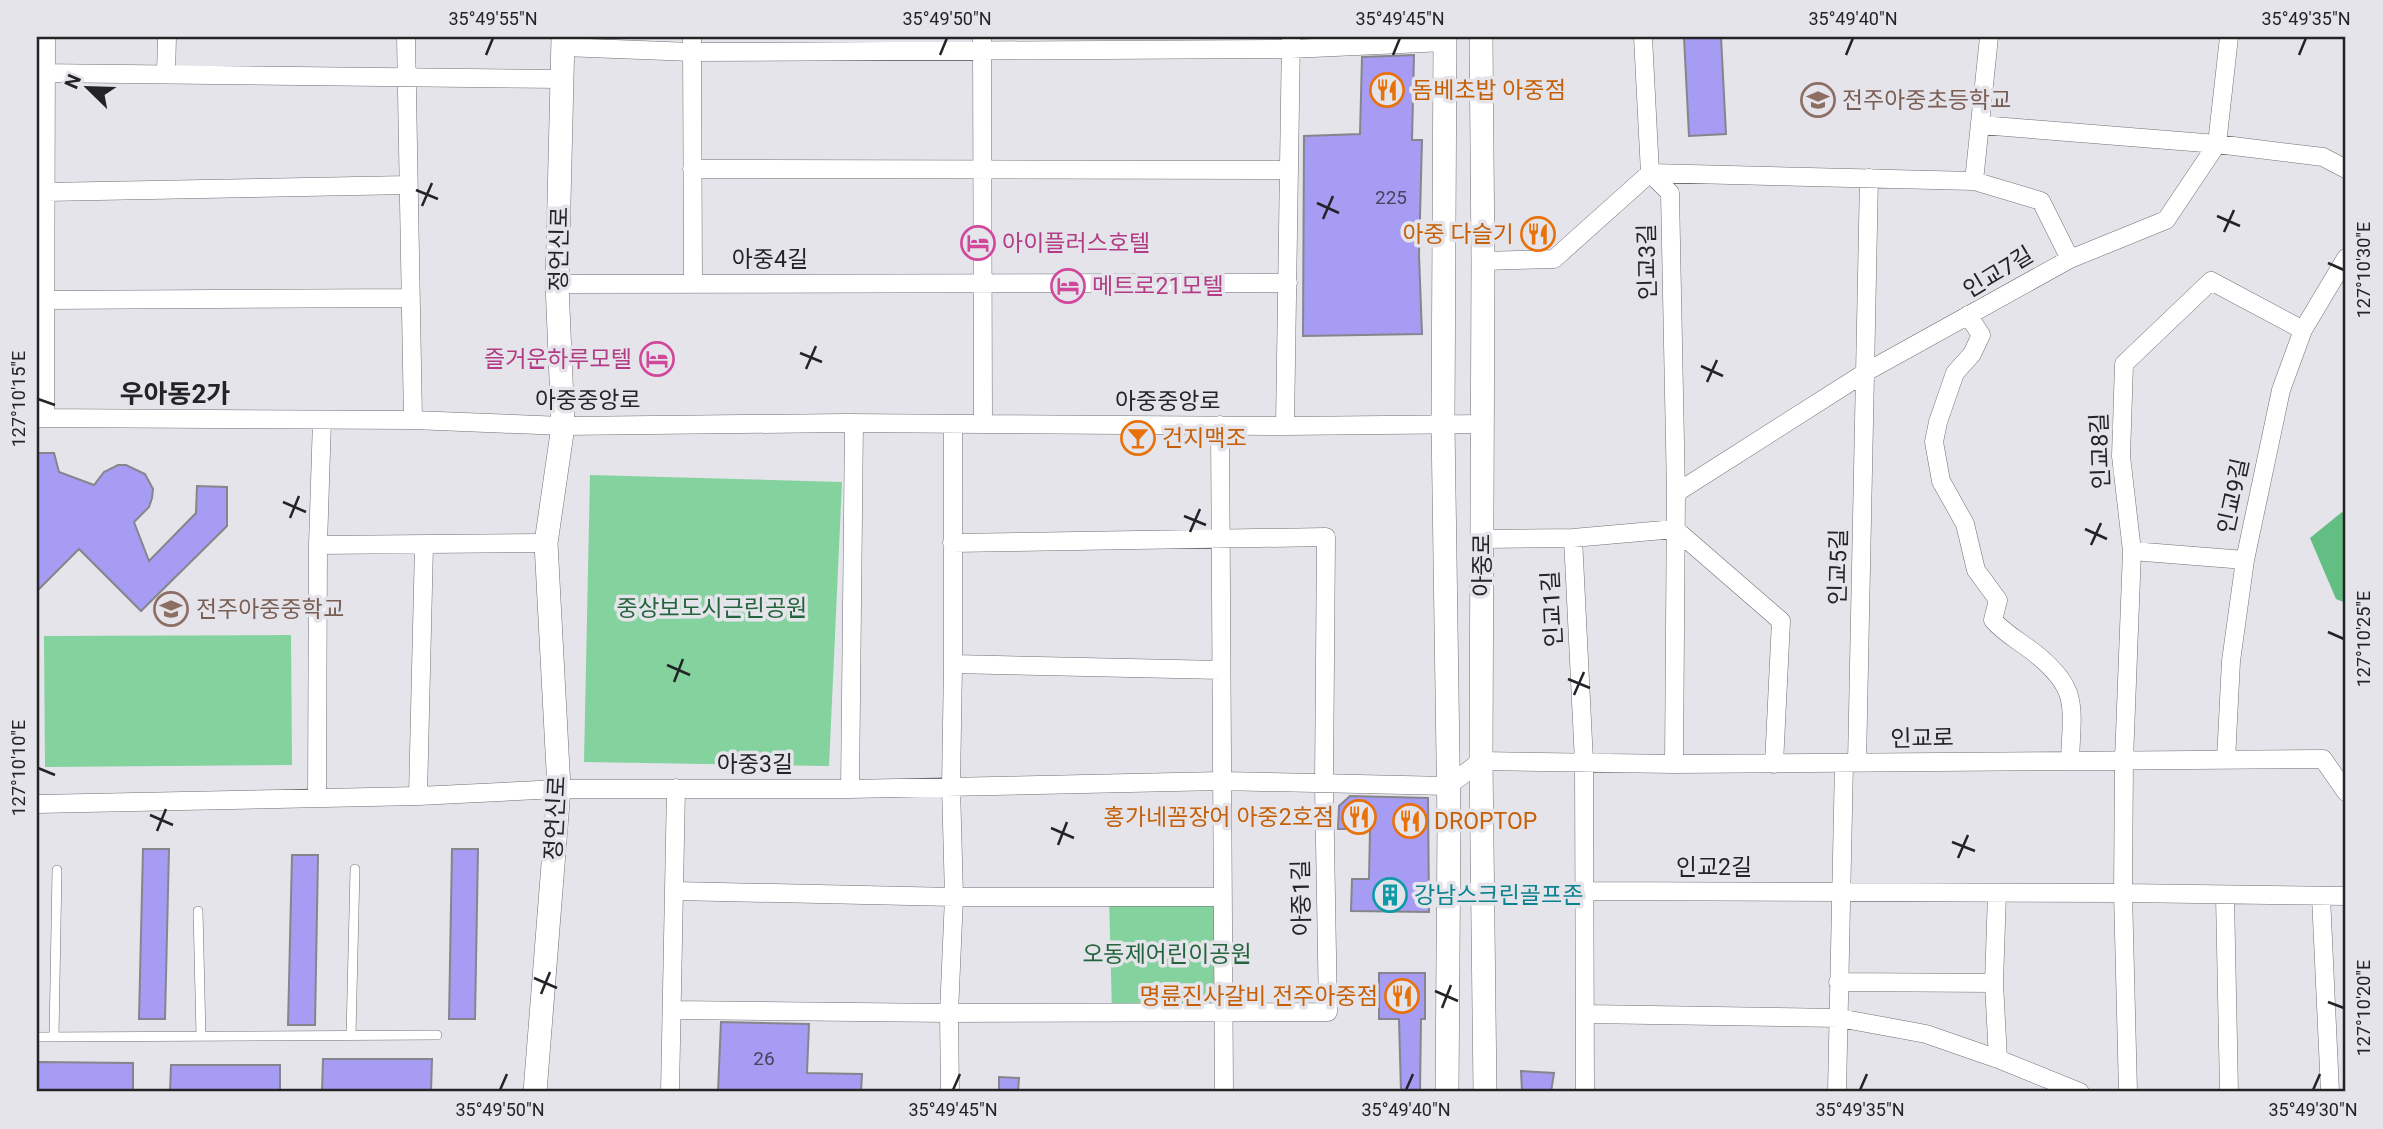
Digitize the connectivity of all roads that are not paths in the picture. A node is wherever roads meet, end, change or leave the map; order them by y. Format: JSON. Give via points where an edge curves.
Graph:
{"nodes":[{"id":1,"x":46,"y":37,"type":"edge"},
{"id":2,"x":167,"y":37,"type":"edge"},
{"id":3,"x":406,"y":37,"type":"edge"},
{"id":4,"x":1481,"y":37,"type":"edge"},
{"id":5,"x":1643,"y":37,"type":"edge"},
{"id":6,"x":1989,"y":37,"type":"edge"},
{"id":7,"x":2229,"y":37,"type":"edge"},
{"id":8,"x":1445,"y":39,"type":"edge"},
{"id":9,"x":563,"y":42,"type":"edge"},
{"id":10,"x":982,"y":43,"type":"edge"},
{"id":11,"x":1291,"y":43,"type":"edge"},
{"id":12,"x":692,"y":44,"type":"edge"},
{"id":13,"x":41,"y":73,"type":"edge"},
{"id":14,"x":166,"y":74,"type":"junction"},
{"id":15,"x":407,"y":76,"type":"junction"},
{"id":16,"x":562,"y":79,"type":"junction"},
{"id":17,"x":1981,"y":125,"type":"junction"},
{"id":18,"x":2217,"y":144,"type":"junction"},
{"id":19,"x":692,"y":169,"type":"junction"},
{"id":20,"x":2346,"y":169,"type":"edge"},
{"id":21,"x":982,"y":170,"type":"junction"},
{"id":22,"x":1289,"y":170,"type":"junction"},
{"id":23,"x":1650,"y":173,"type":"junction"},
{"id":24,"x":1869,"y":178,"type":"junction"},
{"id":25,"x":1974,"y":181,"type":"junction"},
{"id":26,"x":408,"y":185,"type":"junction"},
{"id":27,"x":46,"y":192,"type":"junction"},
{"id":28,"x":2346,"y":258,"type":"edge"},
{"id":29,"x":2070,"y":259,"type":"junction"},
{"id":30,"x":1483,"y":261,"type":"junction"},
{"id":31,"x":1287,"y":283,"type":"junction"},
{"id":32,"x":557,"y":284,"type":"junction"},
{"id":33,"x":693,"y":284,"type":"junction"},
{"id":34,"x":982,"y":284,"type":"junction"},
{"id":35,"x":411,"y":298,"type":"junction"},
{"id":36,"x":46,"y":300,"type":"junction"},
{"id":37,"x":1968,"y":315,"type":"junction"},
{"id":38,"x":2303,"y":330,"type":"junction"},
{"id":39,"x":1866,"y":372,"type":"junction"},
{"id":40,"x":41,"y":418,"type":"edge"},
{"id":41,"x":322,"y":420,"type":"junction"},
{"id":42,"x":413,"y":420,"type":"junction"},
{"id":43,"x":854,"y":423,"type":"junction"},
{"id":44,"x":983,"y":424,"type":"junction"},
{"id":45,"x":1443,"y":424,"type":"junction"},
{"id":46,"x":1482,"y":424,"type":"junction"},
{"id":47,"x":953,"y":425,"type":"junction"},
{"id":48,"x":1220,"y":425,"type":"junction"},
{"id":49,"x":563,"y":426,"type":"junction"},
{"id":50,"x":1286,"y":426,"type":"junction"},
{"id":51,"x":1676,"y":493,"type":"junction"},
{"id":52,"x":1675,"y":529,"type":"junction"},
{"id":53,"x":1573,"y":538,"type":"junction"},
{"id":54,"x":1482,"y":539,"type":"junction"},
{"id":55,"x":1220,"y":540,"type":"junction"},
{"id":56,"x":547,"y":543,"type":"junction"},
{"id":57,"x":953,"y":543,"type":"junction"},
{"id":58,"x":318,"y":545,"type":"junction"},
{"id":59,"x":424,"y":545,"type":"junction"},
{"id":60,"x":2132,"y":551,"type":"junction"},
{"id":61,"x":2245,"y":560,"type":"junction"},
{"id":62,"x":953,"y":664,"type":"junction"},
{"id":63,"x":1221,"y":670,"type":"junction"},
{"id":64,"x":2124,"y":760,"type":"junction"},
{"id":65,"x":2226,"y":760,"type":"junction"},
{"id":66,"x":1481,"y":761,"type":"junction"},
{"id":67,"x":2070,"y":761,"type":"junction"},
{"id":68,"x":1584,"y":762,"type":"junction"},
{"id":69,"x":1851,"y":763,"type":"junction"},
{"id":70,"x":1674,"y":764,"type":"junction"},
{"id":71,"x":1774,"y":764,"type":"junction"},
{"id":72,"x":1221,"y":782,"type":"junction"},
{"id":73,"x":1324,"y":784,"type":"junction"},
{"id":74,"x":1448,"y":786,"type":"junction"},
{"id":75,"x":951,"y":787,"type":"junction"},
{"id":76,"x":676,"y":788,"type":"junction"},
{"id":77,"x":559,"y":789,"type":"junction"},
{"id":78,"x":850,"y":789,"type":"junction"},
{"id":79,"x":2346,"y":792,"type":"edge"},
{"id":80,"x":418,"y":796,"type":"junction"},
{"id":81,"x":317,"y":798,"type":"junction"},
{"id":82,"x":37,"y":804,"type":"edge"},
{"id":83,"x":355,"y":869,"type":"dead end"},
{"id":84,"x":57,"y":870,"type":"dead end"},
{"id":85,"x":675,"y":891,"type":"junction"},
{"id":86,"x":1586,"y":891,"type":"junction"},
{"id":87,"x":1997,"y":892,"type":"junction"},
{"id":88,"x":1842,"y":893,"type":"junction"},
{"id":89,"x":2123,"y":893,"type":"junction"},
{"id":90,"x":2225,"y":896,"type":"junction"},
{"id":91,"x":2322,"y":896,"type":"junction"},
{"id":92,"x":2346,"y":896,"type":"edge"},
{"id":93,"x":954,"y":897,"type":"junction"},
{"id":94,"x":1222,"y":897,"type":"junction"},
{"id":95,"x":198,"y":911,"type":"dead end"},
{"id":96,"x":1838,"y":982,"type":"junction"},
{"id":97,"x":1994,"y":983,"type":"junction"},
{"id":98,"x":672,"y":1010,"type":"junction"},
{"id":99,"x":1225,"y":1011,"type":"junction"},
{"id":100,"x":949,"y":1013,"type":"junction"},
{"id":101,"x":1586,"y":1014,"type":"junction"},
{"id":102,"x":1839,"y":1018,"type":"junction"},
{"id":103,"x":351,"y":1035,"type":"junction"},
{"id":104,"x":437,"y":1035,"type":"dead end"},
{"id":105,"x":201,"y":1036,"type":"junction"},
{"id":106,"x":37,"y":1037,"type":"edge"},
{"id":107,"x":54,"y":1037,"type":"junction"},
{"id":108,"x":1998,"y":1059,"type":"junction"},
{"id":109,"x":535,"y":1092,"type":"edge"},
{"id":110,"x":670,"y":1092,"type":"edge"},
{"id":111,"x":950,"y":1092,"type":"edge"},
{"id":112,"x":1224,"y":1092,"type":"edge"},
{"id":113,"x":1447,"y":1092,"type":"edge"},
{"id":114,"x":1485,"y":1092,"type":"edge"},
{"id":115,"x":1585,"y":1092,"type":"edge"},
{"id":116,"x":1837,"y":1092,"type":"edge"},
{"id":117,"x":2080,"y":1092,"type":"edge"},
{"id":118,"x":2128,"y":1092,"type":"edge"},
{"id":119,"x":2229,"y":1092,"type":"edge"},
{"id":120,"x":2330,"y":1092,"type":"edge"}],
"edges":[{"from":1,"to":13,"type":"street"},
{"from":2,"to":14,"type":"street"},
{"from":3,"to":15,"type":"street"},
{"from":4,"to":30,"type":"street","name":"아중로"},
{"from":5,"to":23,"type":"street"},
{"from":6,"to":17,"type":"street"},
{"from":7,"to":18,"type":"street"},
{"from":8,"to":11,"type":"street","name":"아중로"},
{"from":8,"to":45,"type":"street","name":"아중로"},
{"from":9,"to":12,"type":"street"},
{"from":9,"to":16,"type":"street","name":"정언신로"},
{"from":10,"to":11,"type":"street","name":"아중로","via":[[1139,49]]},
{"from":10,"to":12,"type":"street"},
{"from":10,"to":21,"type":"street"},
{"from":11,"to":22,"type":"street"},
{"from":12,"to":19,"type":"street"},
{"from":13,"to":14,"type":"street"},
{"from":13,"to":27,"type":"street"},
{"from":14,"to":15,"type":"street"},
{"from":15,"to":16,"type":"street"},
{"from":15,"to":26,"type":"street"},
{"from":16,"to":32,"type":"street","name":"정언신로"},
{"from":17,"to":18,"type":"street"},
{"from":17,"to":25,"type":"street"},
{"from":18,"to":20,"type":"street","via":[[2323,157]]},
{"from":18,"to":29,"type":"street","name":"인교7길","via":[[2166,220]]},
{"from":19,"to":21,"type":"street"},
{"from":19,"to":33,"type":"street"},
{"from":21,"to":22,"type":"street"},
{"from":21,"to":34,"type":"street"},
{"from":22,"to":31,"type":"street"},
{"from":23,"to":24,"type":"street"},
{"from":23,"to":30,"type":"street","via":[[1554,259]]},
{"from":23,"to":51,"type":"street","name":"인교3길","via":[[1670,193]]},
{"from":24,"to":25,"type":"street"},
{"from":24,"to":39,"type":"street","name":"인교5길"},
{"from":25,"to":29,"type":"street","via":[[2041,201]]},
{"from":26,"to":27,"type":"street"},
{"from":26,"to":35,"type":"street"},
{"from":27,"to":36,"type":"street"},
{"from":28,"to":38,"type":"street","name":"인교9길"},
{"from":29,"to":37,"type":"street","name":"인교7길"},
{"from":30,"to":46,"type":"street","name":"아중로"},
{"from":31,"to":34,"type":"street","name":"아중4길"},
{"from":31,"to":50,"type":"street"},
{"from":32,"to":33,"type":"street","name":"아중4길"},
{"from":32,"to":49,"type":"street","name":"정언신로"},
{"from":33,"to":34,"type":"street","name":"아중4길"},
{"from":34,"to":44,"type":"street"},
{"from":35,"to":36,"type":"street"},
{"from":35,"to":42,"type":"street"},
{"from":36,"to":40,"type":"street"},
{"from":37,"to":39,"type":"street"},
{"from":37,"to":67,"type":"street","name":"인교7길","via":[[1982,335],[1955,373],[1938,422],[1934,442],[1941,481],[1965,524],[1976,570],[1998,600],[1993,620],[2060,677],[2070,693]]},
{"from":38,"to":60,"type":"street","name":"인교8길","via":[[2211,281],[2124,364],[2121,456]]},
{"from":38,"to":61,"type":"street","name":"인교9길","via":[[2281,390]]},
{"from":39,"to":51,"type":"street"},
{"from":39,"to":69,"type":"street","name":"인교5길"},
{"from":40,"to":41,"type":"street","name":"아중중앙로"},
{"from":41,"to":42,"type":"street","name":"아중중앙로"},
{"from":41,"to":58,"type":"street"},
{"from":42,"to":49,"type":"street","name":"아중중앙로"},
{"from":43,"to":47,"type":"street","name":"아중중앙로"},
{"from":43,"to":49,"type":"street","name":"아중중앙로"},
{"from":43,"to":78,"type":"street"},
{"from":44,"to":47,"type":"street","name":"아중중앙로"},
{"from":44,"to":48,"type":"street","name":"아중중앙로"},
{"from":45,"to":46,"type":"street","name":"아중중앙로"},
{"from":45,"to":50,"type":"street","name":"아중중앙로"},
{"from":45,"to":74,"type":"street","name":"아중로"},
{"from":46,"to":54,"type":"street","name":"아중로"},
{"from":47,"to":57,"type":"street"},
{"from":48,"to":50,"type":"street","name":"아중중앙로"},
{"from":48,"to":55,"type":"street"},
{"from":49,"to":56,"type":"street","name":"정언신로"},
{"from":51,"to":52,"type":"street","name":"인교3길"},
{"from":52,"to":53,"type":"street"},
{"from":52,"to":70,"type":"street","name":"인교3길"},
{"from":52,"to":71,"type":"street","via":[[1781,621]]},
{"from":53,"to":54,"type":"street"},
{"from":53,"to":68,"type":"street","name":"인교1길"},
{"from":54,"to":66,"type":"street","name":"아중로"},
{"from":55,"to":57,"type":"street"},
{"from":55,"to":63,"type":"street"},
{"from":55,"to":73,"type":"street","via":[[1326,537]]},
{"from":56,"to":59,"type":"street"},
{"from":56,"to":77,"type":"street","name":"정언신로"},
{"from":57,"to":62,"type":"street"},
{"from":58,"to":59,"type":"street"},
{"from":58,"to":81,"type":"street"},
{"from":59,"to":80,"type":"street"},
{"from":60,"to":61,"type":"street"},
{"from":60,"to":64,"type":"street","name":"인교8길"},
{"from":61,"to":65,"type":"street","name":"인교9길","via":[[2231,661]]},
{"from":62,"to":63,"type":"street"},
{"from":62,"to":75,"type":"street"},
{"from":63,"to":72,"type":"street"},
{"from":64,"to":65,"type":"street","name":"인교로"},
{"from":64,"to":67,"type":"street","name":"인교로"},
{"from":64,"to":89,"type":"street","name":"인교8길"},
{"from":65,"to":79,"type":"street","name":"인교로","via":[[2323,759]]},
{"from":66,"to":68,"type":"street","name":"인교로"},
{"from":66,"to":74,"type":"street"},
{"from":66,"to":114,"type":"street","name":"아중로"},
{"from":67,"to":69,"type":"street","name":"인교로"},
{"from":68,"to":70,"type":"street","name":"인교로"},
{"from":68,"to":86,"type":"street"},
{"from":69,"to":71,"type":"street","name":"인교로"},
{"from":69,"to":88,"type":"street","name":"인교5길"},
{"from":70,"to":71,"type":"street","name":"인교로"},
{"from":72,"to":73,"type":"street"},
{"from":72,"to":75,"type":"street","name":"아중3길"},
{"from":72,"to":94,"type":"street"},
{"from":73,"to":74,"type":"street"},
{"from":73,"to":99,"type":"street","name":"아중1길","via":[[1328,1012]]},
{"from":74,"to":113,"type":"street","name":"아중로"},
{"from":75,"to":78,"type":"street","name":"아중3길"},
{"from":75,"to":93,"type":"street"},
{"from":76,"to":77,"type":"street","name":"아중3길"},
{"from":76,"to":78,"type":"street","name":"아중3길"},
{"from":76,"to":85,"type":"street"},
{"from":77,"to":80,"type":"street","name":"아중3길"},
{"from":77,"to":109,"type":"street","name":"정언신로"},
{"from":80,"to":81,"type":"street","name":"아중3길"},
{"from":81,"to":82,"type":"street","name":"아중3길"},
{"from":83,"to":103,"type":"lane"},
{"from":84,"to":107,"type":"lane"},
{"from":85,"to":93,"type":"street"},
{"from":85,"to":98,"type":"street"},
{"from":86,"to":88,"type":"street","name":"인교2길"},
{"from":86,"to":101,"type":"street"},
{"from":87,"to":88,"type":"street","name":"인교2길"},
{"from":87,"to":89,"type":"street","name":"인교2길"},
{"from":87,"to":97,"type":"street"},
{"from":88,"to":96,"type":"street","name":"인교5길"},
{"from":89,"to":90,"type":"street"},
{"from":89,"to":118,"type":"street","name":"인교8길"},
{"from":90,"to":91,"type":"street"},
{"from":90,"to":119,"type":"street"},
{"from":91,"to":92,"type":"street"},
{"from":91,"to":120,"type":"street"},
{"from":93,"to":94,"type":"street"},
{"from":93,"to":100,"type":"street"},
{"from":94,"to":99,"type":"street"},
{"from":95,"to":105,"type":"lane"},
{"from":96,"to":97,"type":"street"},
{"from":96,"to":102,"type":"street","name":"인교5길"},
{"from":97,"to":108,"type":"street"},
{"from":98,"to":100,"type":"street"},
{"from":98,"to":110,"type":"street"},
{"from":99,"to":100,"type":"street","name":"아중1길"},
{"from":99,"to":112,"type":"street"},
{"from":100,"to":111,"type":"street"},
{"from":101,"to":102,"type":"street"},
{"from":101,"to":115,"type":"street"},
{"from":102,"to":108,"type":"street","via":[[1926,1034]]},
{"from":102,"to":116,"type":"street","name":"인교5길"},
{"from":103,"to":104,"type":"lane"},
{"from":103,"to":105,"type":"lane"},
{"from":105,"to":107,"type":"lane"},
{"from":106,"to":107,"type":"lane"},
{"from":108,"to":117,"type":"street"}]}
